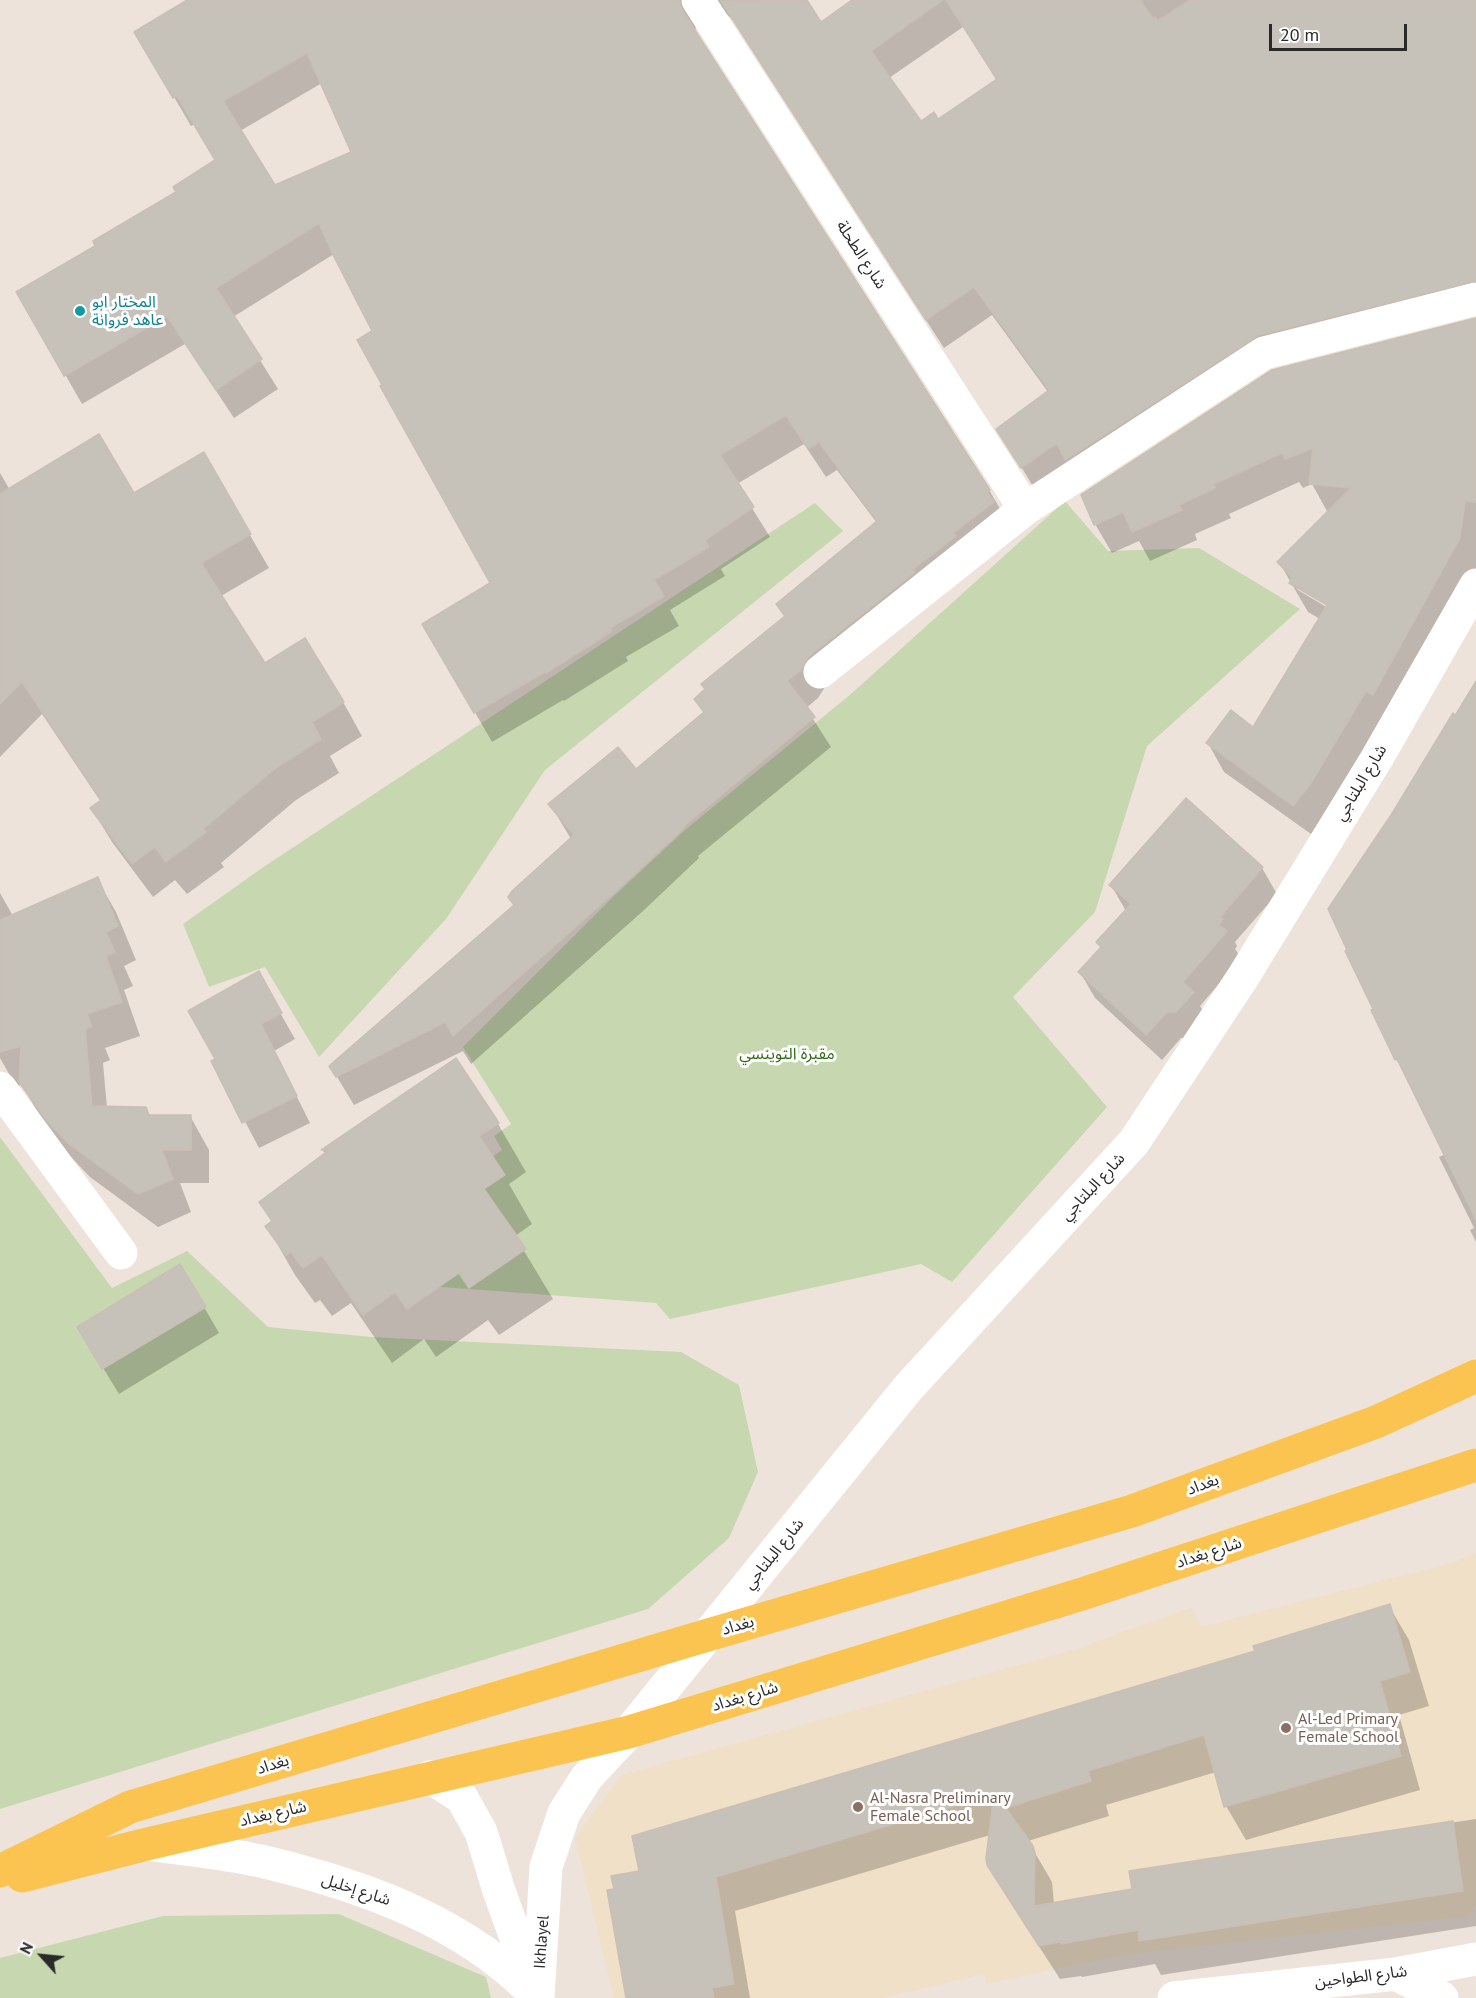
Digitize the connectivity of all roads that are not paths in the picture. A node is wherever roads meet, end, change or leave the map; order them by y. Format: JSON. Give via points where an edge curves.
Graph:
{"nodes":[{"id":1,"x":698,"y":0,"type":"edge"},
{"id":2,"x":1476,"y":299,"type":"edge"},
{"id":3,"x":1025,"y":509,"type":"junction"},
{"id":4,"x":1476,"y":585,"type":"edge"},
{"id":5,"x":820,"y":672,"type":"dead end"},
{"id":6,"x":0,"y":1088,"type":"edge"},
{"id":7,"x":121,"y":1253,"type":"dead end"},
{"id":8,"x":1476,"y":1376,"type":"edge"},
{"id":9,"x":1476,"y":1465,"type":"edge"},
{"id":10,"x":708,"y":1635,"type":"junction"},
{"id":11,"x":629,"y":1732,"type":"junction"},
{"id":12,"x":430,"y":1777,"type":"junction"},
{"id":13,"x":147,"y":1844,"type":"junction"},
{"id":14,"x":0,"y":1871,"type":"edge"},
{"id":15,"x":0,"y":1881,"type":"edge"},
{"id":16,"x":1476,"y":1959,"type":"edge"},
{"id":17,"x":1396,"y":1974,"type":"junction"},
{"id":18,"x":538,"y":1998,"type":"edge"},
{"id":19,"x":1174,"y":1998,"type":"edge"},
{"id":20,"x":1442,"y":1998,"type":"edge"}],
"edges":[{"from":1,"to":3,"type":"street","name":"شارع الطحلة"},
{"from":2,"to":3,"type":"street","via":[[1264,353]]},
{"from":3,"to":5,"type":"street"},
{"from":4,"to":10,"type":"street","name":"شارع البلتاجي","via":[[1377,758],[1243,977],[1134,1142],[908,1388]]},
{"from":6,"to":7,"type":"street"},
{"from":8,"to":10,"type":"main road","name":"بغداد","via":[[1376,1422],[1132,1511]]},
{"from":9,"to":11,"type":"main road","name":"شارع بغداد","via":[[1082,1594]]},
{"from":10,"to":11,"type":"street","name":"شارع البلتاجي"},
{"from":10,"to":14,"type":"main road","name":"بغداد","via":[[130,1807]]},
{"from":11,"to":12,"type":"main road","name":"شارع بغداد"},
{"from":11,"to":18,"type":"street","name":"Ikhlayel","via":[[587,1777],[564,1813],[546,1867]]},
{"from":12,"to":13,"type":"main road","name":"شارع بغداد"},
{"from":12,"to":18,"type":"street","name":"Ikhlayel","via":[[462,1798],[481,1832]]},
{"from":13,"to":15,"type":"main road","name":"شارع بغداد"},
{"from":13,"to":18,"type":"street","name":"شارع إخليل","via":[[268,1863],[370,1893],[421,1914],[475,1945]]},
{"from":16,"to":17,"type":"street","name":"شارع الطواحين"},
{"from":17,"to":19,"type":"street","name":"شارع الطواحين"},
{"from":17,"to":20,"type":"street"}]}
